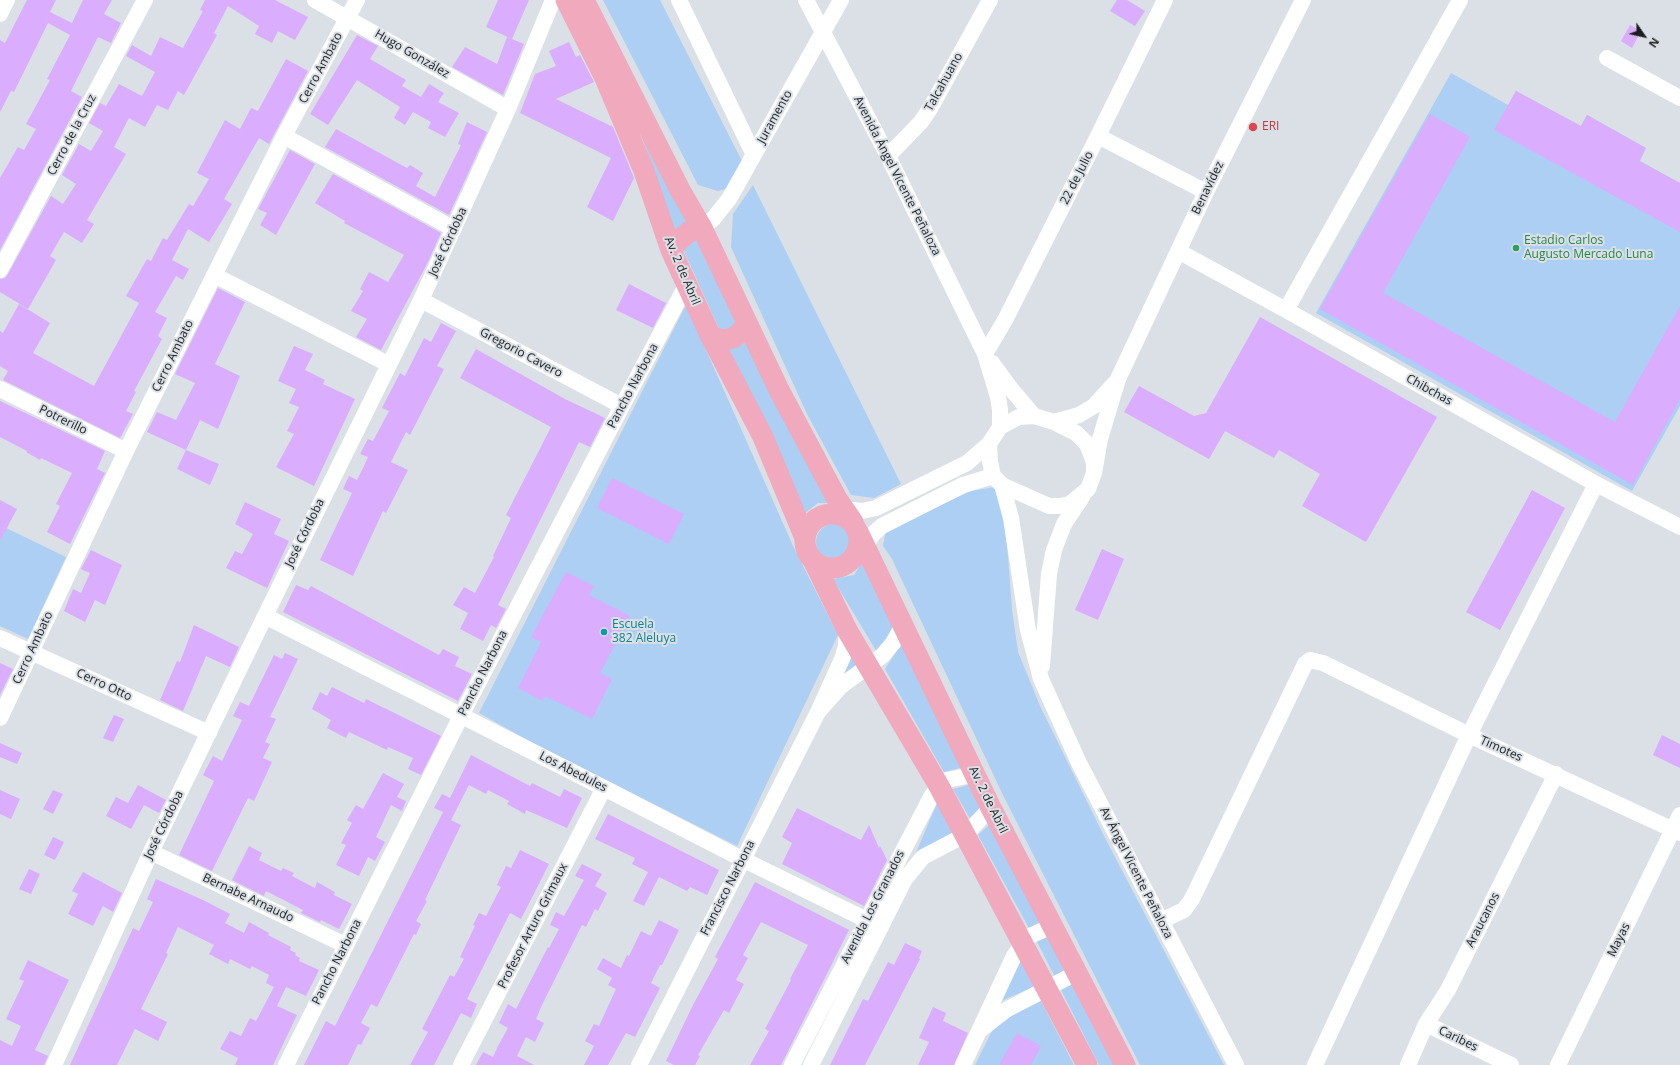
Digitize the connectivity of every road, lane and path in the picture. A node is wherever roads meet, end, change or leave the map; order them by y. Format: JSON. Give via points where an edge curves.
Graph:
{"nodes":[{"id":1,"x":7,"y":0,"type":"edge"},
{"id":2,"x":144,"y":0,"type":"edge"},
{"id":3,"x":315,"y":0,"type":"edge"},
{"id":4,"x":357,"y":0,"type":"edge"},
{"id":5,"x":552,"y":0,"type":"edge"},
{"id":6,"x":566,"y":0,"type":"edge"},
{"id":7,"x":584,"y":0,"type":"edge"},
{"id":8,"x":679,"y":0,"type":"edge"},
{"id":9,"x":806,"y":0,"type":"edge"},
{"id":10,"x":841,"y":0,"type":"edge"},
{"id":11,"x":990,"y":0,"type":"edge"},
{"id":12,"x":1165,"y":0,"type":"edge"},
{"id":13,"x":1303,"y":0,"type":"edge"},
{"id":14,"x":1460,"y":0,"type":"edge"},
{"id":15,"x":0,"y":14,"type":"edge"},
{"id":16,"x":348,"y":18,"type":"junction"},
{"id":17,"x":823,"y":33,"type":"junction"},
{"id":18,"x":1607,"y":58,"type":"dead end"},
{"id":19,"x":1680,"y":98,"type":"edge"},
{"id":20,"x":508,"y":109,"type":"junction"},
{"id":21,"x":284,"y":136,"type":"junction"},
{"id":22,"x":1098,"y":136,"type":"junction"},
{"id":23,"x":754,"y":155,"type":"junction"},
{"id":24,"x":888,"y":156,"type":"junction"},
{"id":25,"x":1206,"y":192,"type":"junction"},
{"id":26,"x":702,"y":228,"type":"junction"},
{"id":27,"x":454,"y":229,"type":"junction"},
{"id":28,"x":671,"y":250,"type":"junction"},
{"id":29,"x":1178,"y":251,"type":"junction"},
{"id":30,"x":0,"y":270,"type":"edge"},
{"id":31,"x":214,"y":275,"type":"junction"},
{"id":32,"x":687,"y":284,"type":"junction"},
{"id":33,"x":421,"y":300,"type":"junction"},
{"id":34,"x":1286,"y":310,"type":"junction"},
{"id":35,"x":746,"y":321,"type":"junction"},
{"id":36,"x":711,"y":337,"type":"junction"},
{"id":37,"x":985,"y":354,"type":"junction"},
{"id":38,"x":388,"y":364,"type":"junction"},
{"id":39,"x":1118,"y":379,"type":"junction"},
{"id":40,"x":0,"y":389,"type":"edge"},
{"id":41,"x":622,"y":406,"type":"junction"},
{"id":42,"x":1034,"y":416,"type":"junction"},
{"id":43,"x":1054,"y":422,"type":"junction"},
{"id":44,"x":1000,"y":427,"type":"junction"},
{"id":45,"x":989,"y":444,"type":"junction"},
{"id":46,"x":126,"y":451,"type":"junction"},
{"id":47,"x":1094,"y":474,"type":"junction"},
{"id":48,"x":998,"y":481,"type":"junction"},
{"id":49,"x":1596,"y":484,"type":"junction"},
{"id":50,"x":1088,"y":489,"type":"junction"},
{"id":51,"x":1680,"y":527,"type":"edge"},
{"id":52,"x":851,"y":530,"type":"junction"},
{"id":53,"x":805,"y":538,"type":"junction"},
{"id":54,"x":814,"y":562,"type":"junction"},
{"id":55,"x":265,"y":616,"type":"junction"},
{"id":56,"x":902,"y":625,"type":"junction"},
{"id":57,"x":847,"y":630,"type":"junction"},
{"id":58,"x":0,"y":638,"type":"edge"},
{"id":59,"x":32,"y":652,"type":"junction"},
{"id":60,"x":869,"y":666,"type":"junction"},
{"id":61,"x":1041,"y":679,"type":"junction"},
{"id":62,"x":818,"y":712,"type":"junction"},
{"id":63,"x":461,"y":716,"type":"junction"},
{"id":64,"x":0,"y":718,"type":"edge"},
{"id":65,"x":209,"y":733,"type":"junction"},
{"id":66,"x":1469,"y":735,"type":"junction"},
{"id":67,"x":976,"y":774,"type":"junction"},
{"id":68,"x":1556,"y":774,"type":"junction"},
{"id":69,"x":939,"y":786,"type":"junction"},
{"id":70,"x":604,"y":788,"type":"junction"},
{"id":71,"x":990,"y":806,"type":"junction"},
{"id":72,"x":1680,"y":815,"type":"edge"},
{"id":73,"x":1676,"y":831,"type":"edge"},
{"id":74,"x":965,"y":834,"type":"junction"},
{"id":75,"x":151,"y":852,"type":"junction"},
{"id":76,"x":742,"y":859,"type":"junction"},
{"id":77,"x":866,"y":920,"type":"junction"},
{"id":78,"x":1161,"y":921,"type":"junction"},
{"id":79,"x":1054,"y":925,"type":"junction"},
{"id":80,"x":881,"y":927,"type":"junction"},
{"id":81,"x":1023,"y":943,"type":"junction"},
{"id":82,"x":346,"y":945,"type":"junction"},
{"id":83,"x":1078,"y":972,"type":"junction"},
{"id":84,"x":1047,"y":988,"type":"junction"},
{"id":85,"x":1426,"y":1024,"type":"junction"},
{"id":86,"x":980,"y":1031,"type":"junction"},
{"id":87,"x":54,"y":1065,"type":"edge"},
{"id":88,"x":286,"y":1065,"type":"edge"},
{"id":89,"x":462,"y":1065,"type":"edge"},
{"id":90,"x":639,"y":1065,"type":"edge"},
{"id":91,"x":792,"y":1065,"type":"edge"},
{"id":92,"x":811,"y":1065,"type":"edge"},
{"id":93,"x":963,"y":1065,"type":"edge"},
{"id":94,"x":1086,"y":1065,"type":"edge"},
{"id":95,"x":1125,"y":1065,"type":"edge"},
{"id":96,"x":1236,"y":1065,"type":"edge"},
{"id":97,"x":1315,"y":1065,"type":"edge"},
{"id":98,"x":1408,"y":1065,"type":"edge"},
{"id":99,"x":1511,"y":1065,"type":"edge"},
{"id":100,"x":1558,"y":1065,"type":"edge"}],
"edges":[{"from":1,"to":15,"type":"street"},
{"from":2,"to":30,"type":"street","name":"Cerro de la Cruz"},
{"from":3,"to":16,"type":"street","name":"Hugo González"},
{"from":4,"to":16,"type":"street","name":"Cerro Ambato"},
{"from":5,"to":20,"type":"street","name":"José Córdoba"},
{"from":6,"to":28,"type":"main road","name":"Av. 2 de Abril","via":[[605,78],[644,171]]},
{"from":7,"to":26,"type":"main road","name":"Av. 2 de Abril","via":[[680,190]]},
{"from":8,"to":23,"type":"street"},
{"from":9,"to":17,"type":"street","name":"Avenida Ángel Vicente Peñaloza"},
{"from":10,"to":17,"type":"street","name":"Juramento"},
{"from":11,"to":24,"type":"street","name":"Talcahuano","via":[[924,117]]},
{"from":12,"to":22,"type":"street","name":"22 de Julio"},
{"from":13,"to":25,"type":"street","name":"Benavídez"},
{"from":14,"to":34,"type":"street"},
{"from":16,"to":20,"type":"street","name":"Hugo González"},
{"from":16,"to":21,"type":"street","name":"Cerro Ambato"},
{"from":17,"to":23,"type":"street","name":"Juramento"},
{"from":17,"to":24,"type":"street","name":"Avenida Ángel Vicente Peñaloza"},
{"from":18,"to":19,"type":"street"},
{"from":20,"to":27,"type":"street","name":"José Córdoba"},
{"from":21,"to":27,"type":"street"},
{"from":21,"to":31,"type":"street","name":"Cerro Ambato"},
{"from":22,"to":25,"type":"street"},
{"from":22,"to":37,"type":"street","name":"22 de Julio","via":[[1005,320]]},
{"from":23,"to":26,"type":"street","name":"Juramento","via":[[722,210]]},
{"from":24,"to":37,"type":"street","name":"Avenida Ángel Vicente Peñaloza"},
{"from":25,"to":29,"type":"street","name":"Benavídez"},
{"from":26,"to":28,"type":"main road","via":[[690,232]]},
{"from":26,"to":35,"type":"main road","name":"Av. 2 de Abril"},
{"from":27,"to":33,"type":"street","name":"José Córdoba"},
{"from":28,"to":32,"type":"main road","name":"Av. 2 de Abril"},
{"from":29,"to":34,"type":"street","name":"Chibchas"},
{"from":29,"to":39,"type":"street","name":"Benavídez"},
{"from":31,"to":38,"type":"street"},
{"from":31,"to":46,"type":"street","name":"Cerro Ambato"},
{"from":32,"to":36,"type":"main road","name":"Av. 2 de Abril"},
{"from":32,"to":41,"type":"street","name":"Pancho Narbona"},
{"from":33,"to":38,"type":"street","name":"José Córdoba"},
{"from":33,"to":41,"type":"street","name":"Gregorio Cavero"},
{"from":34,"to":49,"type":"street","name":"Chibchas"},
{"from":35,"to":36,"type":"main road","via":[[742,331],[733,338],[723,340]]},
{"from":35,"to":52,"type":"main road","name":"Av. 2 de Abril"},
{"from":36,"to":53,"type":"main road","name":"Av. 2 de Abril","via":[[763,436]]},
{"from":37,"to":42,"type":"street","name":"Avenida Ángel Vicente Peñaloza"},
{"from":37,"to":44,"type":"street","name":"Avenida Ángel Vicente Peñaloza","via":[[998,397]]},
{"from":38,"to":55,"type":"street","name":"José Córdoba"},
{"from":39,"to":43,"type":"street","name":"Benavídez","via":[[1094,406],[1079,415]]},
{"from":39,"to":47,"type":"street","name":"Benavídez","via":[[1100,439]]},
{"from":40,"to":46,"type":"street","name":"Potrerillo"},
{"from":41,"to":63,"type":"street","name":"Pancho Narbona"},
{"from":42,"to":43,"type":"street"},
{"from":42,"to":44,"type":"street","via":[[1019,417]]},
{"from":43,"to":47,"type":"street","via":[[1076,433],[1088,444],[1094,462]]},
{"from":44,"to":45,"type":"street"},
{"from":45,"to":48,"type":"street","via":[[990,461]]},
{"from":45,"to":52,"type":"street","via":[[967,463],[876,508],[862,511]]},
{"from":46,"to":59,"type":"street","name":"Cerro Ambato"},
{"from":47,"to":50,"type":"street"},
{"from":48,"to":50,"type":"street","via":[[1049,506],[1070,504]]},
{"from":48,"to":52,"type":"street","via":[[963,485],[882,526],[873,534]]},
{"from":48,"to":61,"type":"street","via":[[1011,518],[1028,630]]},
{"from":49,"to":51,"type":"street","name":"Chibchas"},
{"from":49,"to":66,"type":"street"},
{"from":50,"to":61,"type":"street","via":[[1064,524],[1054,550],[1049,574]]},
{"from":52,"to":53,"type":"main road","via":[[820,516],[812,521]]},
{"from":52,"to":54,"type":"main road","via":[[843,566],[828,568]]},
{"from":52,"to":56,"type":"main road","name":"Av. 2 de Abril"},
{"from":53,"to":54,"type":"main road","via":[[806,551]]},
{"from":54,"to":57,"type":"main road"},
{"from":55,"to":63,"type":"street","name":"Los Abedules"},
{"from":55,"to":65,"type":"street","name":"José Córdoba"},
{"from":56,"to":60,"type":"street","name":"Francisco Narbona","via":[[893,643]]},
{"from":56,"to":67,"type":"main road","name":"Av. 2 de Abril"},
{"from":57,"to":60,"type":"main road"},
{"from":57,"to":62,"type":"street","name":"Francisco Narbona","via":[[842,659]]},
{"from":58,"to":59,"type":"street","name":"Cerro Otto"},
{"from":59,"to":64,"type":"street","name":"Cerro Ambato"},
{"from":59,"to":65,"type":"street","name":"Cerro Otto"},
{"from":60,"to":62,"type":"street","name":"Francisco Narbona","via":[[841,686]]},
{"from":60,"to":69,"type":"main road"},
{"from":61,"to":78,"type":"street","name":"Av Ángel Vicente Peñaloza","via":[[1079,763]]},
{"from":62,"to":76,"type":"street","name":"Francisco Narbona"},
{"from":63,"to":70,"type":"street","name":"Los Abedules"},
{"from":63,"to":82,"type":"street","name":"Pancho Narbona"},
{"from":65,"to":75,"type":"street","name":"José Córdoba"},
{"from":66,"to":68,"type":"street","name":"Timotes"},
{"from":66,"to":78,"type":"street","name":"Timotes","via":[[1323,663],[1310,660],[1305,664],[1192,899],[1184,910]]},
{"from":66,"to":97,"type":"street"},
{"from":67,"to":69,"type":"street","via":[[948,780]]},
{"from":67,"to":71,"type":"main road","name":"Av. 2 de Abril"},
{"from":68,"to":73,"type":"street","name":"Timotes"},
{"from":68,"to":85,"type":"street","name":"Araucanos","via":[[1448,990]]},
{"from":69,"to":74,"type":"main road"},
{"from":69,"to":77,"type":"street","name":"Avenida Los Granados"},
{"from":70,"to":76,"type":"street","name":"Los Abedules"},
{"from":70,"to":89,"type":"street","name":"Profesor Arturo Grimaux"},
{"from":71,"to":74,"type":"street","name":"Avenida Los Granados"},
{"from":71,"to":79,"type":"main road","name":"Av. 2 de Abril"},
{"from":72,"to":73,"type":"street","name":"Mayas"},
{"from":73,"to":100,"type":"street","name":"Mayas"},
{"from":74,"to":80,"type":"street","name":"Avenida Los Granados","via":[[923,857],[905,879]]},
{"from":74,"to":81,"type":"main road"},
{"from":75,"to":82,"type":"street","name":"Bernabe Arnaudo"},
{"from":75,"to":87,"type":"street","name":"José Córdoba"},
{"from":76,"to":77,"type":"street","name":"Los Abedules"},
{"from":76,"to":90,"type":"street","name":"Francisco Narbona"},
{"from":77,"to":80,"type":"street","name":"Los Abedules"},
{"from":77,"to":91,"type":"street","name":"Avenida Los Granados"},
{"from":78,"to":96,"type":"street","name":"Av Ángel Vicente Peñaloza"},
{"from":79,"to":81,"type":"street","via":[[1030,936]]},
{"from":79,"to":83,"type":"main road","name":"Av. 2 de Abril"},
{"from":80,"to":92,"type":"street","name":"Avenida Los Granados"},
{"from":81,"to":84,"type":"main road"},
{"from":81,"to":86,"type":"street","via":[[1014,956]]},
{"from":82,"to":88,"type":"street","name":"Pancho Narbona"},
{"from":83,"to":84,"type":"street"},
{"from":83,"to":95,"type":"main road","name":"Av. 2 de Abril"},
{"from":84,"to":86,"type":"street","via":[[1006,1010]]},
{"from":84,"to":94,"type":"main road"},
{"from":85,"to":98,"type":"street","name":"Araucanos"},
{"from":85,"to":99,"type":"street","name":"Caribes"},
{"from":86,"to":93,"type":"street"}]}
